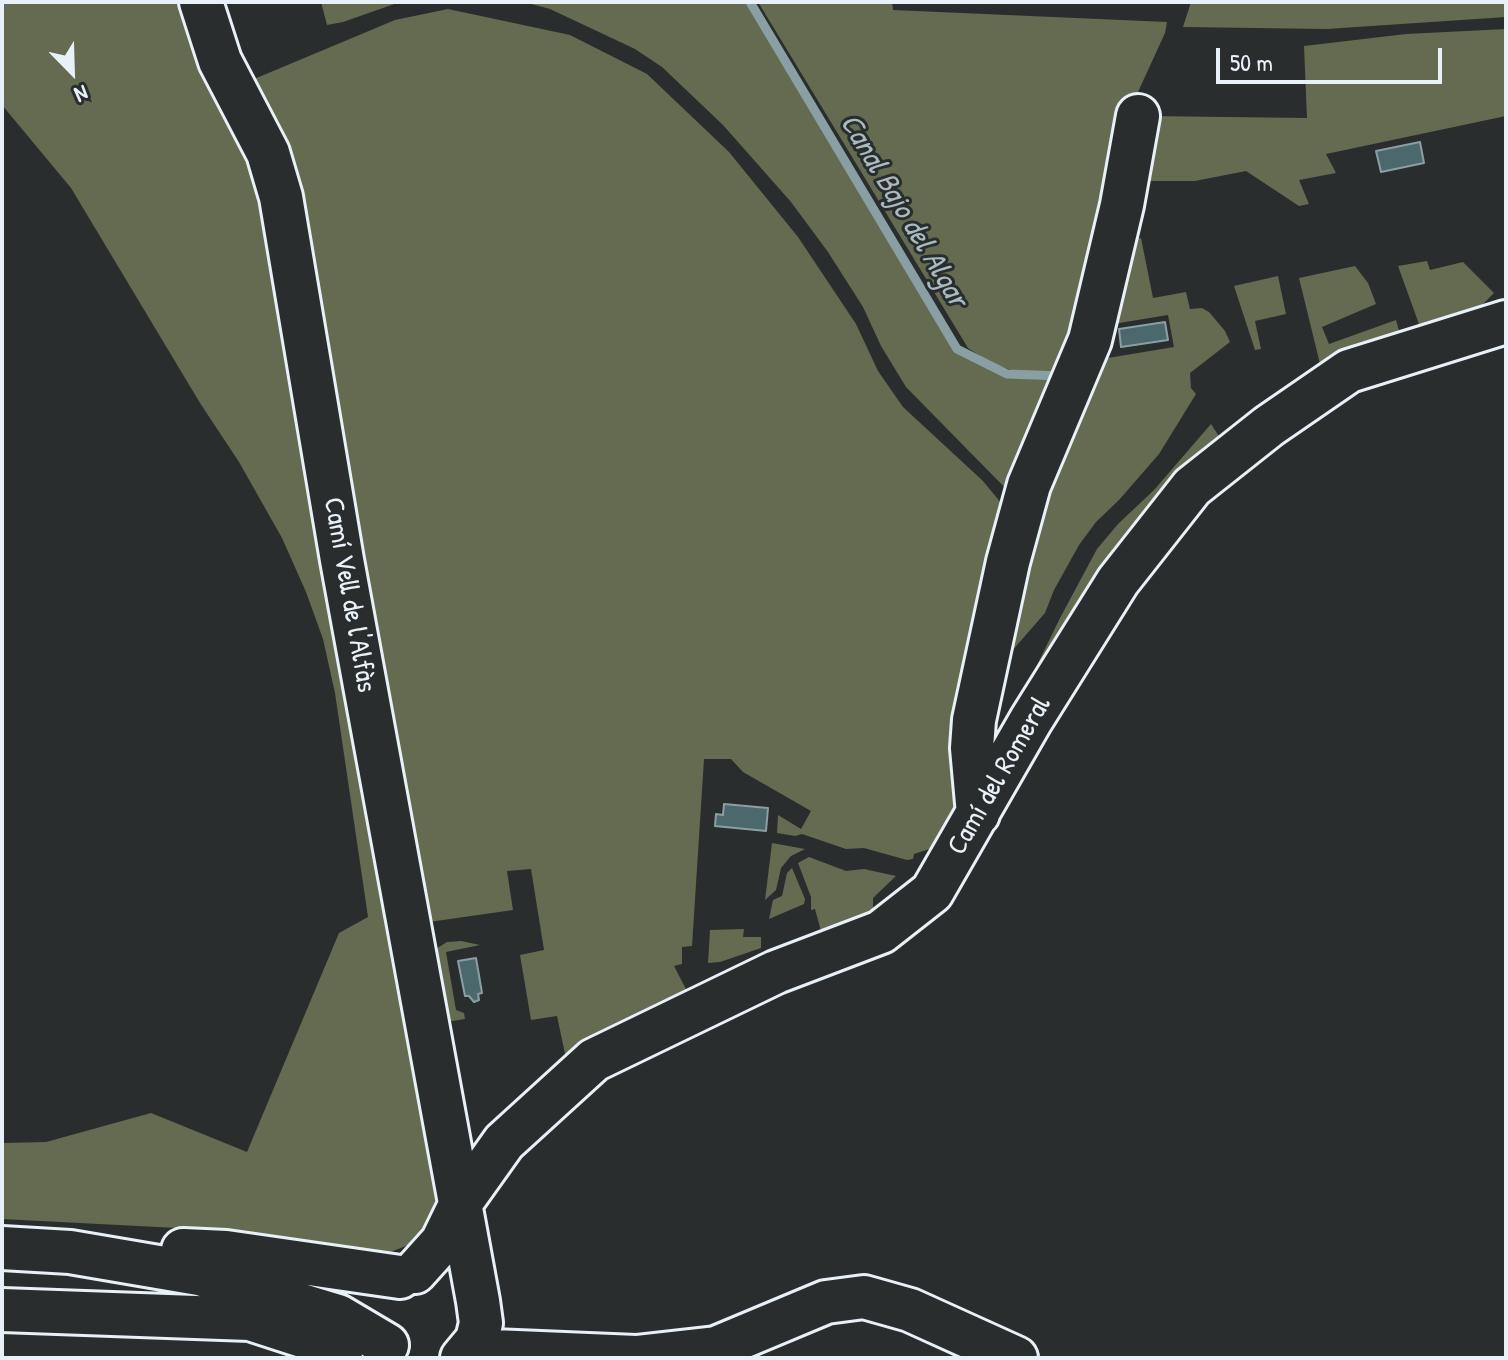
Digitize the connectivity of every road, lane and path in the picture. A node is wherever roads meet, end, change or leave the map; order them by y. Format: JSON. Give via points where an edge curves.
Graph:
{"nodes":[{"id":1,"x":201,"y":2,"type":"edge"},
{"id":2,"x":1138,"y":116,"type":"dead end"},
{"id":3,"x":1506,"y":322,"type":"edge"},
{"id":4,"x":978,"y":814,"type":"junction"},
{"id":5,"x":462,"y":1201,"type":"junction"},
{"id":6,"x":2,"y":1248,"type":"edge"},
{"id":7,"x":70,"y":1252,"type":"junction"},
{"id":8,"x":408,"y":1274,"type":"junction"},
{"id":9,"x":2,"y":1310,"type":"edge"},
{"id":10,"x":476,"y":1343,"type":"edge"},
{"id":11,"x":393,"y":1352,"type":"edge"},
{"id":12,"x":341,"y":1358,"type":"edge"},
{"id":13,"x":1016,"y":1358,"type":"edge"}],
"edges":[{"from":1,"to":5,"type":"street","name":"Camí Vell de l'Alfàs","via":[[220,61],[268,153],[281,197],[342,560]]},
{"from":2,"to":4,"type":"street","via":[[1090,340],[1029,485],[1008,562],[974,720]]},
{"from":3,"to":4,"type":"street","name":"Camí del Romeral","via":[[1349,371],[1192,487],[1118,581]]},
{"from":4,"to":5,"type":"street","name":"Camí del Romeral","via":[[932,892],[881,932],[776,972],[594,1060],[504,1142]]},
{"from":5,"to":8,"type":"street","name":"Camí del Romeral","via":[[442,1242]]},
{"from":5,"to":10,"type":"street","name":"Camí Vell de l'Alfàs"},
{"from":6,"to":7,"type":"street"},
{"from":7,"to":8,"type":"street","via":[[133,1247],[226,1252]]},
{"from":7,"to":11,"type":"street","via":[[199,1274],[266,1292],[338,1316]]},
{"from":8,"to":10,"type":"street","via":[[425,1268],[450,1271],[469,1285]]},
{"from":8,"to":11,"type":"street","name":"Camí del Romeral","via":[[388,1291],[381,1308],[380,1326]]},
{"from":9,"to":12,"type":"street","via":[[250,1319],[324,1343]]},
{"from":10,"to":13,"type":"street","via":[[636,1357],[716,1348],[826,1302],[864,1297],[910,1310]]}]}
